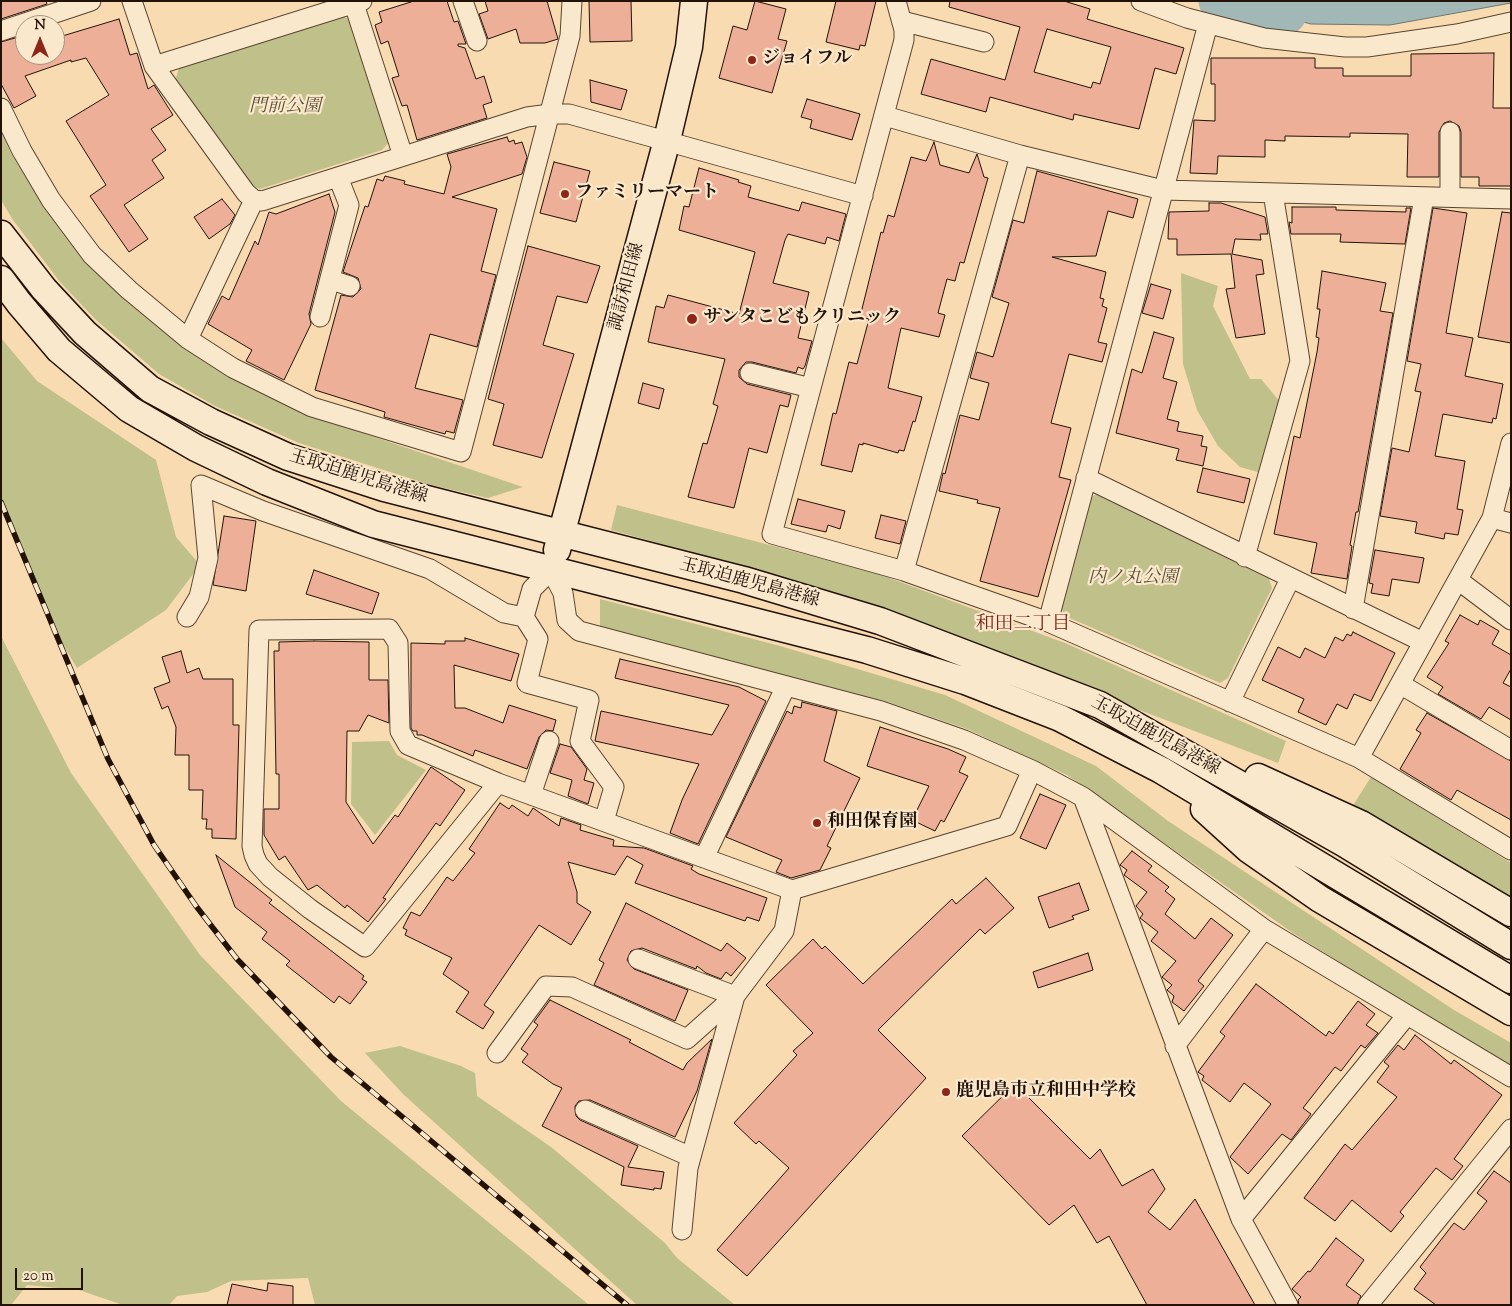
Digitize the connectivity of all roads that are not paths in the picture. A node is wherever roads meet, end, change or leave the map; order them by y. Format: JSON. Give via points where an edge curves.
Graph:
{"nodes":[{"id":1,"x":91,"y":1,"type":"edge"},
{"id":2,"x":132,"y":1,"type":"edge"},
{"id":3,"x":463,"y":1,"type":"edge"},
{"id":4,"x":572,"y":1,"type":"edge"},
{"id":5,"x":694,"y":1,"type":"edge"},
{"id":6,"x":896,"y":1,"type":"edge"},
{"id":7,"x":1141,"y":1,"type":"edge"},
{"id":8,"x":358,"y":3,"type":"edge"},
{"id":9,"x":902,"y":21,"type":"junction"},
{"id":10,"x":1511,"y":22,"type":"edge"},
{"id":11,"x":1208,"y":24,"type":"junction"},
{"id":12,"x":1,"y":31,"type":"edge"},
{"id":13,"x":477,"y":41,"type":"dead end"},
{"id":14,"x":984,"y":42,"type":"dead end"},
{"id":15,"x":154,"y":66,"type":"junction"},
{"id":16,"x":1,"y":108,"type":"edge"},
{"id":17,"x":550,"y":114,"type":"junction"},
{"id":18,"x":885,"y":116,"type":"junction"},
{"id":19,"x":1450,"y":132,"type":"dead end"},
{"id":20,"x":667,"y":140,"type":"junction"},
{"id":21,"x":1020,"y":155,"type":"junction"},
{"id":22,"x":404,"y":156,"type":"junction"},
{"id":23,"x":338,"y":177,"type":"junction"},
{"id":24,"x":1162,"y":190,"type":"junction"},
{"id":25,"x":1273,"y":193,"type":"junction"},
{"id":26,"x":863,"y":196,"type":"junction"},
{"id":27,"x":1424,"y":197,"type":"junction"},
{"id":28,"x":1450,"y":197,"type":"junction"},
{"id":29,"x":1511,"y":199,"type":"edge"},
{"id":30,"x":254,"y":200,"type":"junction"},
{"id":31,"x":1,"y":234,"type":"edge"},
{"id":32,"x":1,"y":279,"type":"edge"},
{"id":33,"x":331,"y":280,"type":"junction"},
{"id":34,"x":350,"y":286,"type":"dead end"},
{"id":35,"x":320,"y":317,"type":"dead end"},
{"id":36,"x":188,"y":339,"type":"junction"},
{"id":37,"x":750,"y":373,"type":"dead end"},
{"id":38,"x":811,"y":388,"type":"junction"},
{"id":39,"x":1511,"y":443,"type":"edge"},
{"id":40,"x":1086,"y":478,"type":"junction"},
{"id":41,"x":1492,"y":518,"type":"junction"},
{"id":42,"x":1511,"y":523,"type":"edge"},
{"id":43,"x":562,"y":534,"type":"junction"},
{"id":44,"x":1245,"y":558,"type":"junction"},
{"id":45,"x":551,"y":570,"type":"junction"},
{"id":46,"x":904,"y":571,"type":"junction"},
{"id":47,"x":1290,"y":579,"type":"junction"},
{"id":48,"x":1458,"y":580,"type":"junction"},
{"id":49,"x":1353,"y":609,"type":"junction"},
{"id":50,"x":187,"y":617,"type":"dead end"},
{"id":51,"x":524,"y":617,"type":"junction"},
{"id":52,"x":1511,"y":620,"type":"edge"},
{"id":53,"x":1048,"y":622,"type":"junction"},
{"id":54,"x":1423,"y":642,"type":"junction"},
{"id":55,"x":1400,"y":684,"type":"junction"},
{"id":56,"x":786,"y":686,"type":"junction"},
{"id":57,"x":1230,"y":702,"type":"junction"},
{"id":58,"x":1100,"y":705,"type":"junction"},
{"id":59,"x":549,"y":741,"type":"dead end"},
{"id":60,"x":1511,"y":750,"type":"edge"},
{"id":61,"x":1359,"y":758,"type":"junction"},
{"id":62,"x":1032,"y":770,"type":"junction"},
{"id":63,"x":1161,"y":770,"type":"junction"},
{"id":64,"x":498,"y":783,"type":"junction"},
{"id":65,"x":531,"y":795,"type":"junction"},
{"id":66,"x":1083,"y":797,"type":"junction"},
{"id":67,"x":604,"y":821,"type":"junction"},
{"id":68,"x":1511,"y":850,"type":"edge"},
{"id":69,"x":704,"y":858,"type":"junction"},
{"id":70,"x":792,"y":890,"type":"junction"},
{"id":71,"x":1511,"y":913,"type":"edge"},
{"id":72,"x":1264,"y":929,"type":"junction"},
{"id":73,"x":1511,"y":946,"type":"edge"},
{"id":74,"x":638,"y":959,"type":"dead end"},
{"id":75,"x":1511,"y":980,"type":"edge"},
{"id":76,"x":735,"y":996,"type":"junction"},
{"id":77,"x":1511,"y":1012,"type":"edge"},
{"id":78,"x":1407,"y":1015,"type":"junction"},
{"id":79,"x":1175,"y":1046,"type":"junction"},
{"id":80,"x":498,"y":1053,"type":"dead end"},
{"id":81,"x":1511,"y":1077,"type":"edge"},
{"id":82,"x":585,"y":1110,"type":"dead end"},
{"id":83,"x":1511,"y":1129,"type":"edge"},
{"id":84,"x":691,"y":1157,"type":"junction"},
{"id":85,"x":1241,"y":1219,"type":"junction"},
{"id":86,"x":682,"y":1230,"type":"dead end"},
{"id":87,"x":1288,"y":1305,"type":"edge"},
{"id":88,"x":1368,"y":1305,"type":"edge"}],
"edges":[{"from":1,"to":12,"type":"street"},
{"from":2,"to":15,"type":"street"},
{"from":3,"to":13,"type":"street"},
{"from":4,"to":17,"type":"street","via":[[570,36]]},
{"from":5,"to":20,"type":"main road","name":"諏訪和田線","via":[[689,47]]},
{"from":6,"to":9,"type":"street"},
{"from":7,"to":11,"type":"street"},
{"from":8,"to":15,"type":"street"},
{"from":8,"to":22,"type":"street"},
{"from":9,"to":14,"type":"street"},
{"from":9,"to":18,"type":"street","via":[[904,40]]},
{"from":10,"to":11,"type":"street","via":[[1457,34],[1367,47],[1264,38]]},
{"from":11,"to":24,"type":"street"},
{"from":15,"to":30,"type":"street"},
{"from":16,"to":36,"type":"street","via":[[51,200],[92,255]]},
{"from":17,"to":20,"type":"street","via":[[568,114]]},
{"from":17,"to":22,"type":"street","via":[[527,118]]},
{"from":17,"to":36,"type":"street","via":[[461,452],[312,407],[233,368]]},
{"from":18,"to":21,"type":"street"},
{"from":18,"to":26,"type":"street"},
{"from":19,"to":28,"type":"street"},
{"from":20,"to":26,"type":"street"},
{"from":20,"to":43,"type":"main road","name":"諏訪和田線"},
{"from":21,"to":24,"type":"street"},
{"from":21,"to":46,"type":"street"},
{"from":22,"to":23,"type":"street"},
{"from":23,"to":30,"type":"street","via":[[262,201]]},
{"from":23,"to":33,"type":"street","via":[[348,205]]},
{"from":24,"to":25,"type":"street"},
{"from":24,"to":40,"type":"street"},
{"from":25,"to":27,"type":"street"},
{"from":25,"to":44,"type":"street","via":[[1300,361]]},
{"from":26,"to":38,"type":"street"},
{"from":27,"to":28,"type":"street"},
{"from":27,"to":49,"type":"street"},
{"from":28,"to":29,"type":"street"},
{"from":30,"to":36,"type":"street"},
{"from":31,"to":43,"type":"main road","name":"玉取迫鹿児島港線","via":[[44,289],[85,333],[150,389],[211,422],[288,457],[384,488]]},
{"from":32,"to":45,"type":"main road","name":"玉取迫鹿児島港線","via":[[60,350],[129,409],[196,448],[267,482],[373,524]]},
{"from":33,"to":34,"type":"street"},
{"from":33,"to":35,"type":"street"},
{"from":37,"to":38,"type":"street"},
{"from":38,"to":46,"type":"street","via":[[772,534]]},
{"from":39,"to":41,"type":"street"},
{"from":40,"to":44,"type":"street"},
{"from":40,"to":53,"type":"street"},
{"from":41,"to":42,"type":"street"},
{"from":41,"to":48,"type":"street"},
{"from":43,"to":45,"type":"main road","name":"諏訪和田線"},
{"from":43,"to":58,"type":"main road","name":"玉取迫鹿児島港線","via":[[744,580],[880,621]]},
{"from":44,"to":47,"type":"street"},
{"from":45,"to":51,"type":"street","via":[[532,589]]},
{"from":45,"to":56,"type":"street","via":[[563,593],[567,620],[580,631]]},
{"from":45,"to":63,"type":"main road","name":"玉取迫鹿児島港線","via":[[867,650],[965,681],[1060,718]]},
{"from":46,"to":53,"type":"street"},
{"from":47,"to":49,"type":"street"},
{"from":47,"to":57,"type":"street"},
{"from":48,"to":52,"type":"street"},
{"from":48,"to":54,"type":"street"},
{"from":49,"to":54,"type":"street"},
{"from":50,"to":51,"type":"street","via":[[199,597],[208,558],[201,485],[263,511],[430,569],[504,613]]},
{"from":51,"to":67,"type":"street","via":[[538,639],[526,683],[588,700],[580,741],[614,787]]},
{"from":53,"to":57,"type":"street"},
{"from":54,"to":55,"type":"street"},
{"from":55,"to":60,"type":"street"},
{"from":55,"to":61,"type":"street"},
{"from":56,"to":62,"type":"street","via":[[882,710],[964,740]]},
{"from":56,"to":69,"type":"street"},
{"from":57,"to":61,"type":"street"},
{"from":58,"to":71,"type":"main road","via":[[1361,824]]},
{"from":58,"to":73,"type":"main road","name":"玉取迫鹿児島港線","via":[[1345,844]]},
{"from":59,"to":65,"type":"street"},
{"from":61,"to":68,"type":"street"},
{"from":62,"to":66,"type":"street"},
{"from":62,"to":70,"type":"street","via":[[1008,826]]},
{"from":63,"to":75,"type":"main road","name":"玉取迫鹿児島港線"},
{"from":63,"to":77,"type":"main road","via":[[1248,849],[1320,899]]},
{"from":64,"to":64,"type":"street","via":[[365,946],[270,877],[254,855],[259,630],[389,629],[398,643],[400,730],[408,745]]},
{"from":64,"to":65,"type":"street"},
{"from":65,"to":67,"type":"street"},
{"from":66,"to":72,"type":"street"},
{"from":66,"to":79,"type":"street"},
{"from":67,"to":69,"type":"street"},
{"from":69,"to":70,"type":"street"},
{"from":70,"to":76,"type":"street","via":[[784,931]]},
{"from":72,"to":78,"type":"street"},
{"from":72,"to":79,"type":"street"},
{"from":74,"to":76,"type":"street"},
{"from":76,"to":80,"type":"street","via":[[687,1039],[572,987],[546,986]]},
{"from":76,"to":84,"type":"street"},
{"from":78,"to":81,"type":"street"},
{"from":78,"to":85,"type":"street"},
{"from":79,"to":85,"type":"street"},
{"from":82,"to":84,"type":"street"},
{"from":83,"to":88,"type":"street"},
{"from":84,"to":86,"type":"street"},
{"from":85,"to":87,"type":"street"}]}
